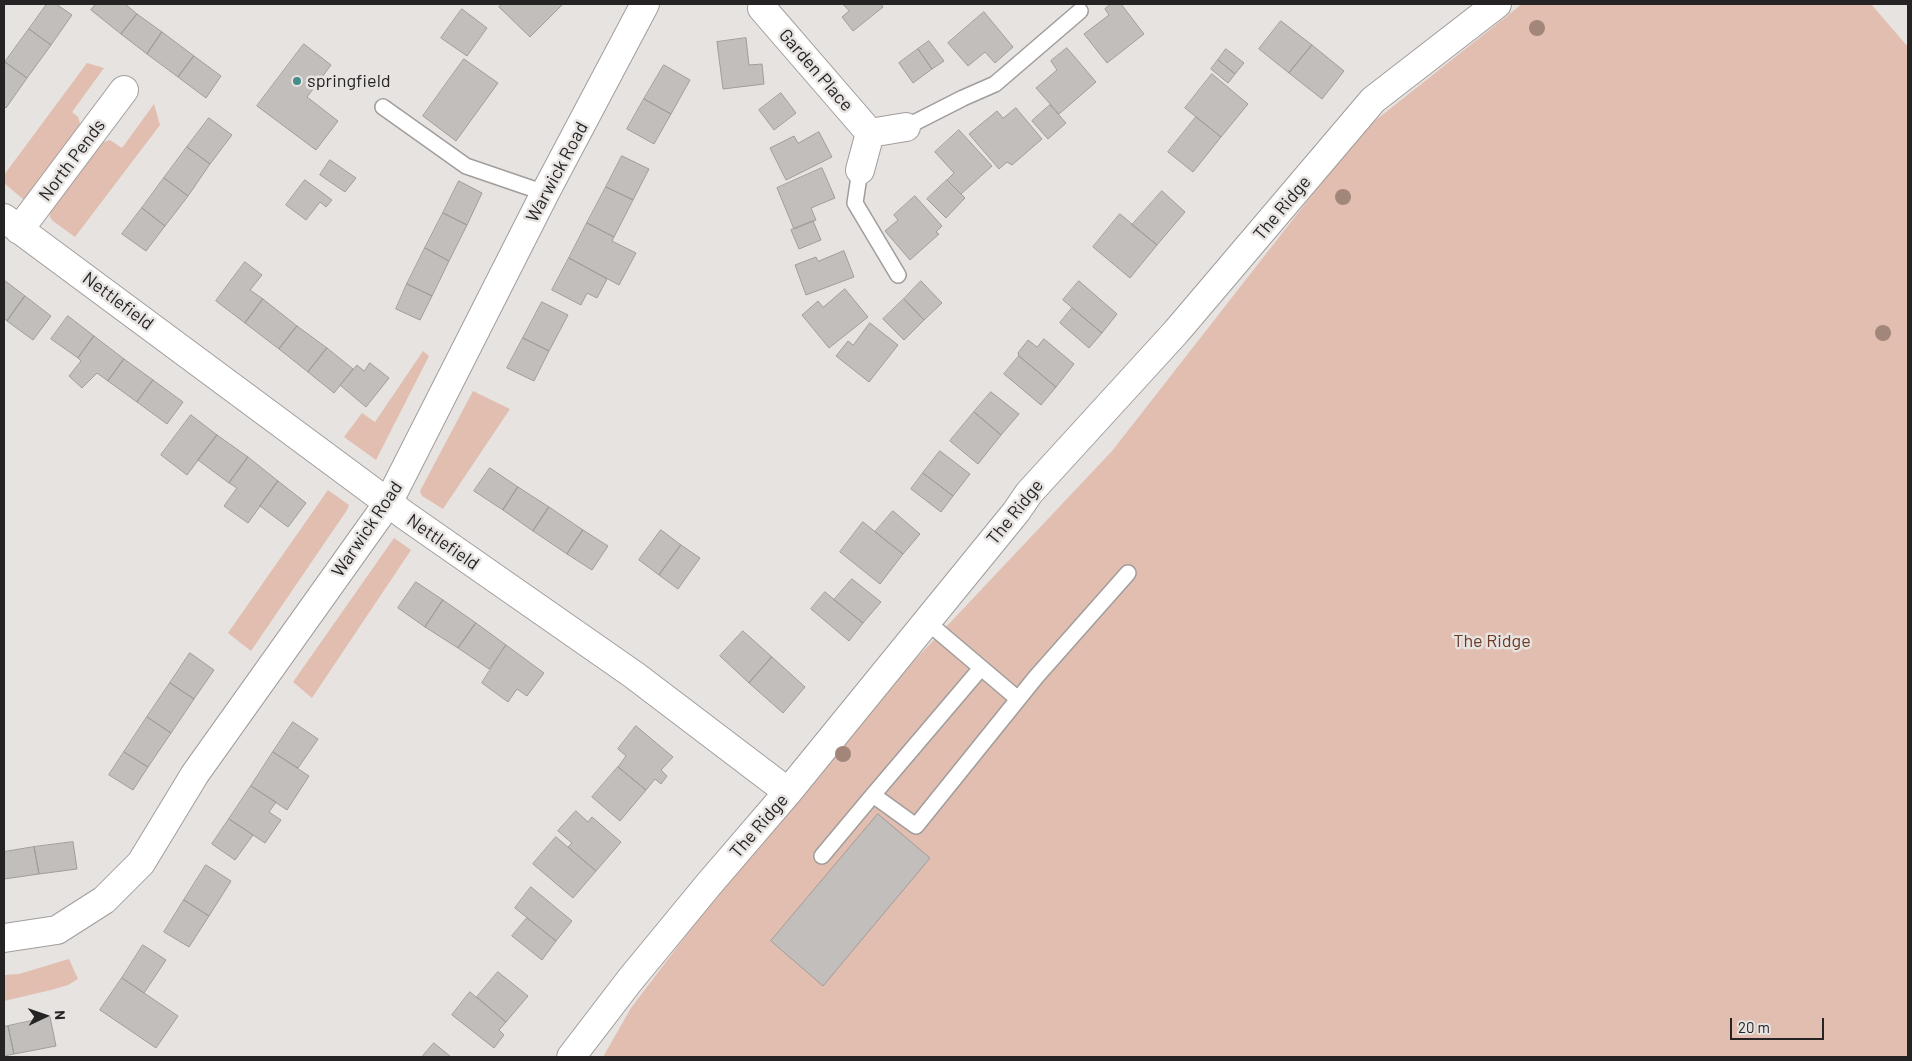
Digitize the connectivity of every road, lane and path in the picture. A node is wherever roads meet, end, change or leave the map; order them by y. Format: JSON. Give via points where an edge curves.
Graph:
{"nodes":[{"id":1,"x":645,"y":4,"type":"edge"},
{"id":2,"x":1497,"y":4,"type":"edge"},
{"id":3,"x":759,"y":5,"type":"edge"},
{"id":4,"x":1080,"y":11,"type":"dead end"},
{"id":5,"x":124,"y":90,"type":"dead end"},
{"id":6,"x":383,"y":107,"type":"dead end"},
{"id":7,"x":906,"y":127,"type":"joint"},
{"id":8,"x":870,"y":132,"type":"junction"},
{"id":9,"x":860,"y":170,"type":"joint"},
{"id":10,"x":545,"y":194,"type":"junction"},
{"id":11,"x":12,"y":224,"type":"edge"},
{"id":12,"x":898,"y":275,"type":"dead end"},
{"id":13,"x":388,"y":503,"type":"junction"},
{"id":14,"x":1128,"y":573,"type":"dead end"},
{"id":15,"x":926,"y":620,"type":"junction"},
{"id":16,"x":981,"y":668,"type":"junction"},
{"id":17,"x":1018,"y":699,"type":"junction"},
{"id":18,"x":788,"y":792,"type":"junction"},
{"id":19,"x":873,"y":795,"type":"junction"},
{"id":20,"x":822,"y":856,"type":"dead end"},
{"id":21,"x":4,"y":938,"type":"edge"},
{"id":22,"x":571,"y":1057,"type":"edge"}],
"edges":[{"from":1,"to":10,"type":"street","name":"Warwick Road"},
{"from":2,"to":15,"type":"street","name":"The Ridge","via":[[1373,100],[1176,332],[1029,493]]},
{"from":3,"to":8,"type":"street","name":"Garden Place"},
{"from":4,"to":7,"type":"lane","via":[[995,84]]},
{"from":5,"to":11,"type":"street","name":"North Pends"},
{"from":6,"to":10,"type":"lane","via":[[466,166]]},
{"from":7,"to":8,"type":"street"},
{"from":8,"to":9,"type":"street"},
{"from":9,"to":12,"type":"lane","via":[[855,203]]},
{"from":10,"to":13,"type":"street","name":"Warwick Road"},
{"from":11,"to":13,"type":"street","name":"Nettlefield"},
{"from":13,"to":18,"type":"street","name":"Nettlefield","via":[[634,675]]},
{"from":13,"to":21,"type":"street","name":"Warwick Road","via":[[195,774],[141,863],[104,900],[57,930]]},
{"from":14,"to":17,"type":"lane"},
{"from":15,"to":16,"type":"lane"},
{"from":15,"to":18,"type":"street","name":"The Ridge"},
{"from":16,"to":17,"type":"lane"},
{"from":16,"to":19,"type":"lane"},
{"from":17,"to":19,"type":"lane","via":[[916,826]]},
{"from":18,"to":22,"type":"street","name":"The Ridge","via":[[630,980]]},
{"from":19,"to":20,"type":"lane"}]}
